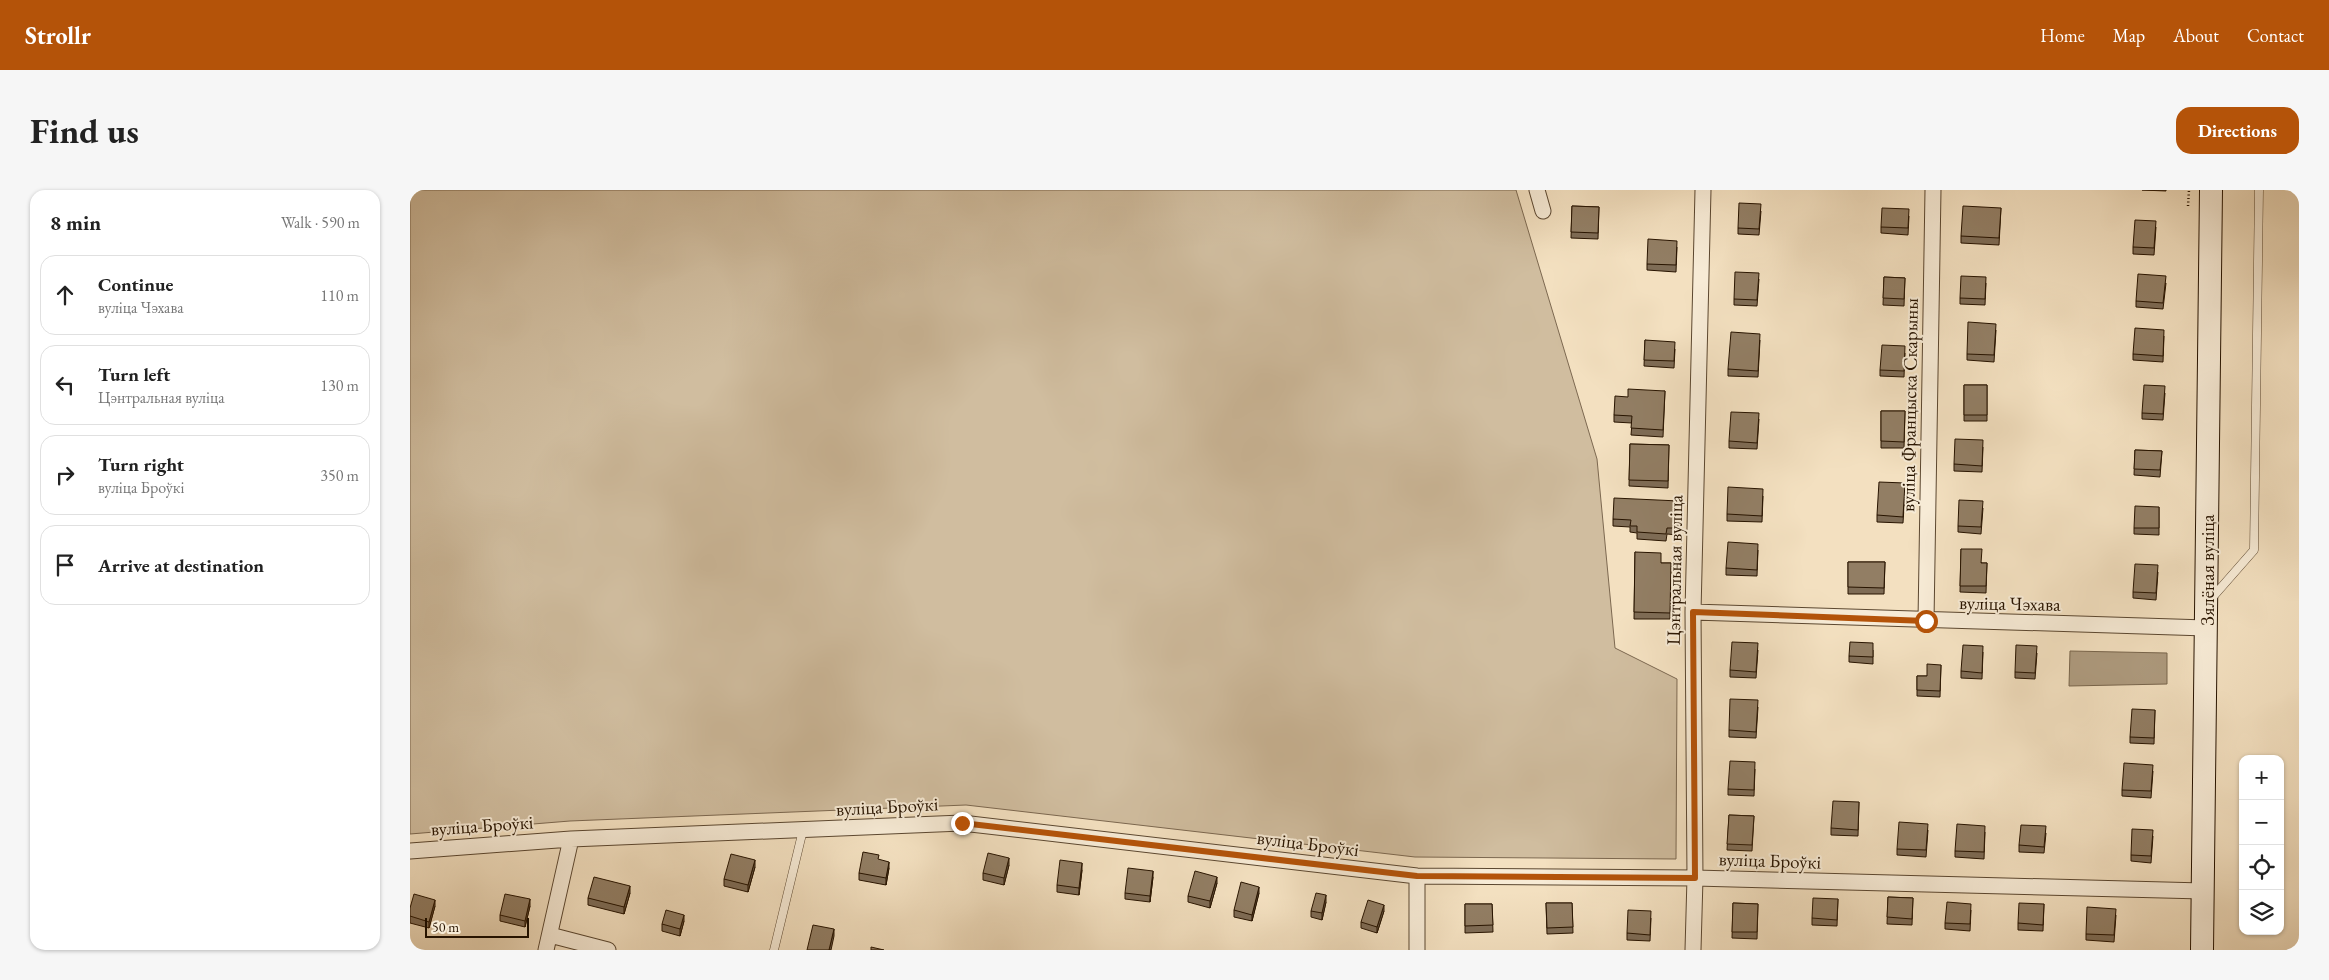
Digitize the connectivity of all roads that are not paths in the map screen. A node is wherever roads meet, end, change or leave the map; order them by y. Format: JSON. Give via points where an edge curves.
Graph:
{"nodes":[{"id":1,"x":1537,"y":190,"type":"edge"},
{"id":2,"x":1703,"y":190,"type":"edge"},
{"id":3,"x":1933,"y":190,"type":"edge"},
{"id":4,"x":2211,"y":190,"type":"edge"},
{"id":5,"x":2259,"y":190,"type":"edge"},
{"id":6,"x":1543,"y":211,"type":"dead end"},
{"id":7,"x":2207,"y":604,"type":"junction"},
{"id":8,"x":1693,"y":612,"type":"junction"},
{"id":9,"x":1926,"y":621,"type":"junction"},
{"id":10,"x":2206,"y":628,"type":"junction"},
{"id":11,"x":803,"y":830,"type":"junction"},
{"id":12,"x":571,"y":839,"type":"junction"},
{"id":13,"x":410,"y":850,"type":"edge"},
{"id":14,"x":1417,"y":876,"type":"junction"},
{"id":15,"x":1695,"y":878,"type":"junction"},
{"id":16,"x":2203,"y":891,"type":"junction"},
{"id":17,"x":550,"y":935,"type":"junction"},
{"id":18,"x":546,"y":950,"type":"edge"},
{"id":19,"x":608,"y":950,"type":"edge"},
{"id":20,"x":774,"y":950,"type":"edge"},
{"id":21,"x":1417,"y":950,"type":"edge"},
{"id":22,"x":1693,"y":950,"type":"edge"},
{"id":23,"x":2202,"y":950,"type":"edge"}],
"edges":[{"from":1,"to":6,"type":"street"},
{"from":2,"to":8,"type":"street","name":"Цэнтральная вуліца"},
{"from":3,"to":9,"type":"street","name":"вуліца Францыска Скарыны"},
{"from":4,"to":7,"type":"main road","name":"Зялёная вуліца"},
{"from":5,"to":7,"type":"lane","via":[[2254,550]]},
{"from":7,"to":10,"type":"main road","name":"Зялёная вуліца"},
{"from":8,"to":9,"type":"street","name":"вуліца Чэхава"},
{"from":8,"to":15,"type":"street","name":"Цэнтральная вуліца"},
{"from":9,"to":10,"type":"street","name":"вуліца Чэхава"},
{"from":10,"to":16,"type":"main road","name":"Зялёная вуліца"},
{"from":11,"to":12,"type":"street","name":"вуліца Броўкі"},
{"from":11,"to":14,"type":"street","name":"вуліца Броўкі","via":[[962,823]]},
{"from":11,"to":20,"type":"lane"},
{"from":12,"to":13,"type":"street","name":"вуліца Броўкі"},
{"from":12,"to":17,"type":"street"},
{"from":14,"to":15,"type":"street","name":"вуліца Броўкі"},
{"from":14,"to":21,"type":"street"},
{"from":15,"to":16,"type":"street","name":"вуліца Броўкі"},
{"from":15,"to":22,"type":"street","name":"Цэнтральная вуліца"},
{"from":16,"to":23,"type":"main road","name":"Зялёная вуліца"},
{"from":17,"to":18,"type":"street"},
{"from":17,"to":19,"type":"street"}]}
